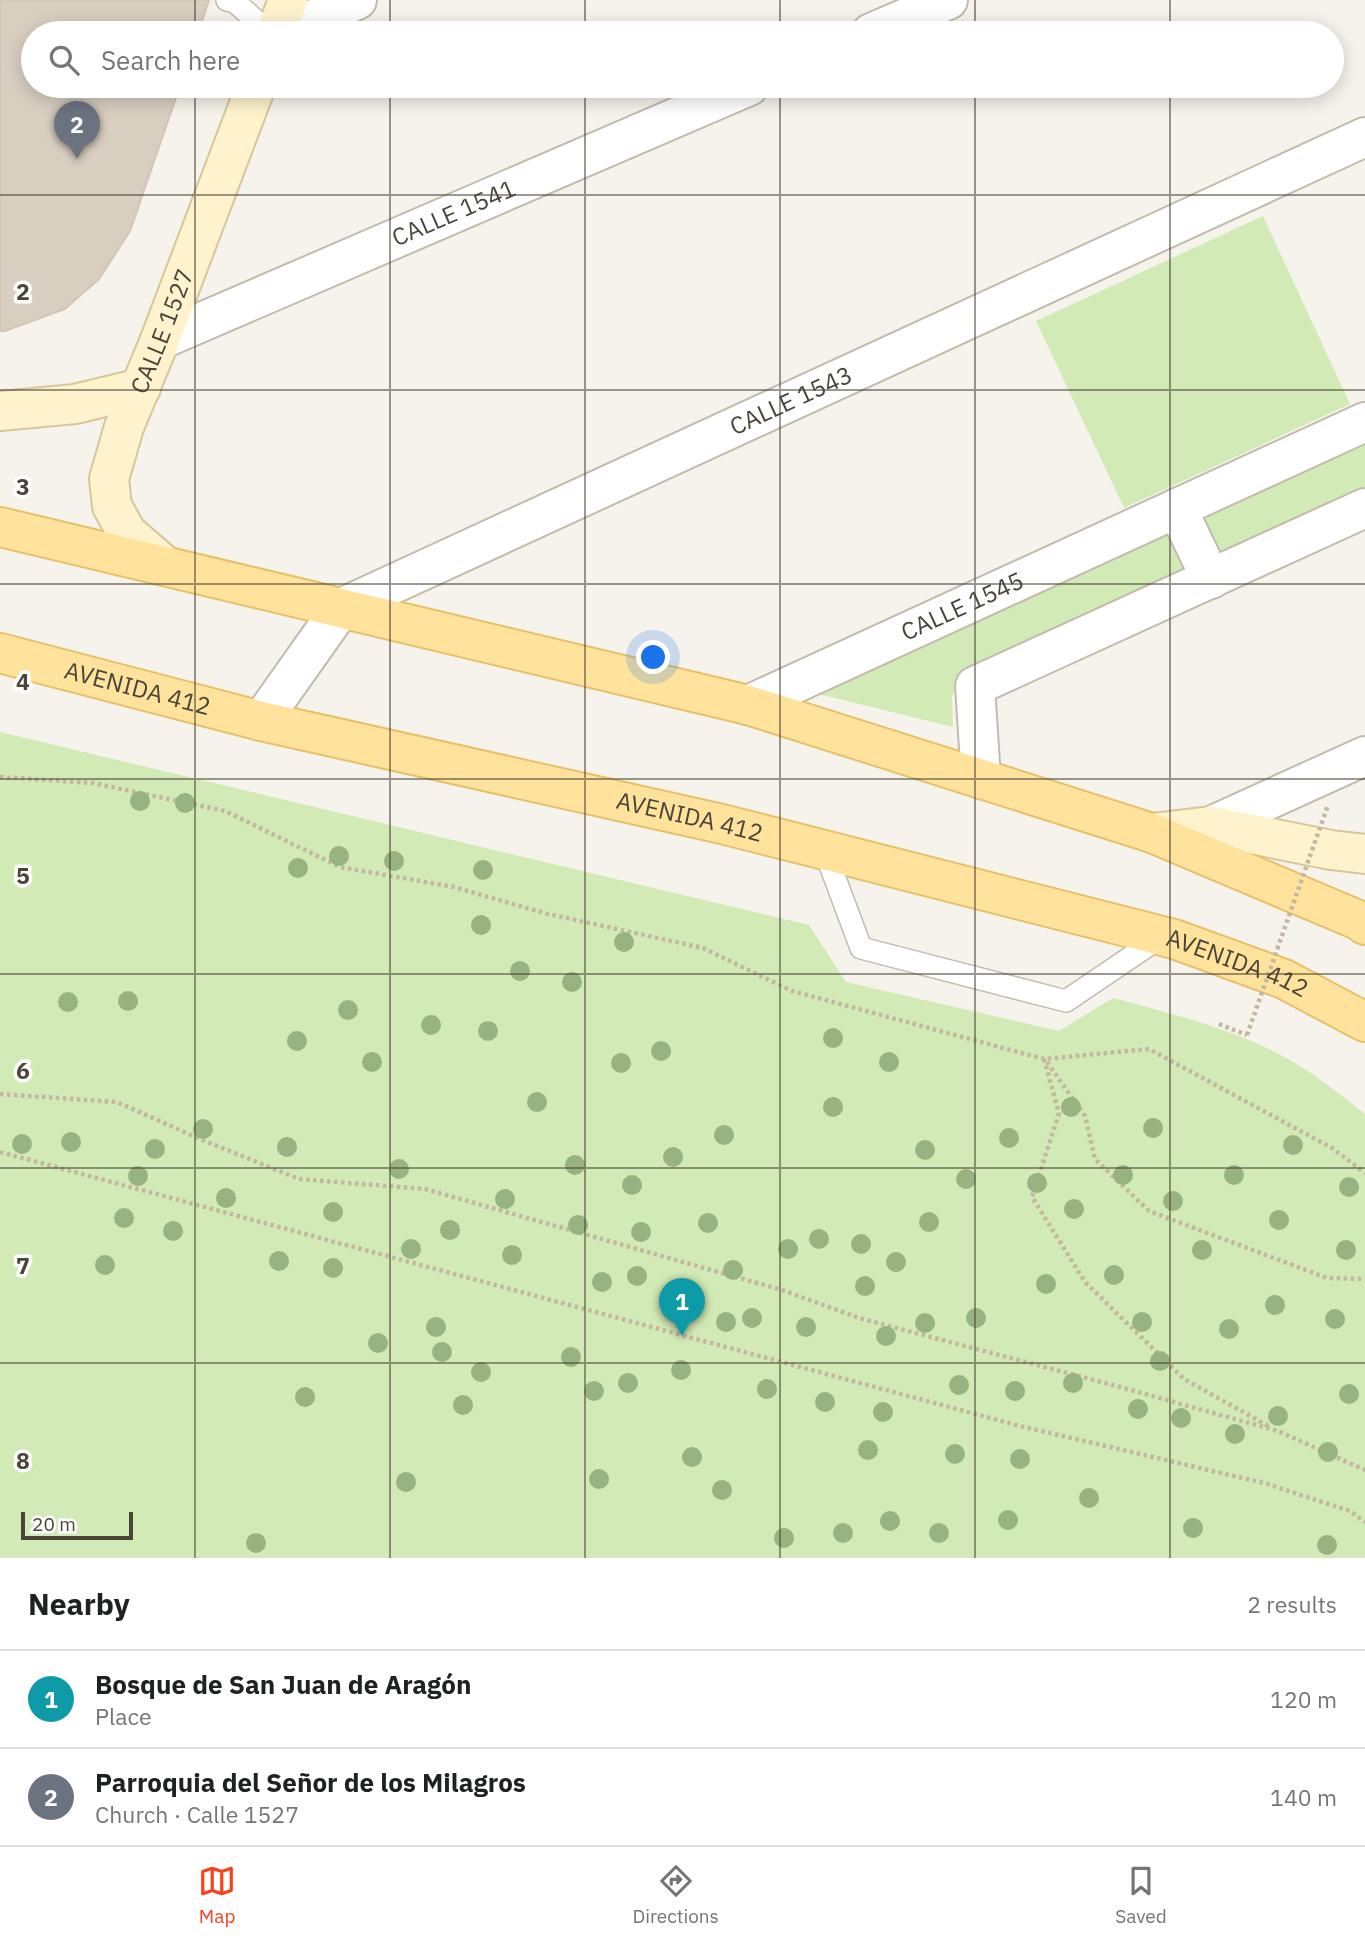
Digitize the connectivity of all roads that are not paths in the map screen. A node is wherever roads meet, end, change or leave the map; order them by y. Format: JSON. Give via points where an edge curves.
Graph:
{"nodes":[{"id":1,"x":227,"y":0,"type":"edge"},
{"id":2,"x":288,"y":0,"type":"edge"},
{"id":3,"x":357,"y":0,"type":"edge"},
{"id":4,"x":948,"y":0,"type":"edge"},
{"id":5,"x":256,"y":21,"type":"edge"},
{"id":6,"x":280,"y":21,"type":"edge"},
{"id":7,"x":310,"y":21,"type":"edge"},
{"id":8,"x":899,"y":21,"type":"edge"},
{"id":9,"x":251,"y":98,"type":"edge"},
{"id":10,"x":721,"y":98,"type":"edge"},
{"id":11,"x":1365,"y":137,"type":"edge"},
{"id":12,"x":160,"y":340,"type":"junction"},
{"id":13,"x":141,"y":388,"type":"junction"},
{"id":14,"x":0,"y":411,"type":"edge"},
{"id":15,"x":1365,"y":422,"type":"edge"},
{"id":16,"x":1177,"y":508,"type":"junction"},
{"id":17,"x":1365,"y":508,"type":"edge"},
{"id":18,"x":0,"y":527,"type":"edge"},
{"id":19,"x":164,"y":565,"type":"junction"},
{"id":20,"x":1211,"y":579,"type":"junction"},
{"id":21,"x":341,"y":608,"type":"junction"},
{"id":22,"x":0,"y":653,"type":"edge"},
{"id":23,"x":748,"y":705,"type":"junction"},
{"id":24,"x":261,"y":721,"type":"junction"},
{"id":25,"x":1365,"y":756,"type":"edge"},
{"id":26,"x":981,"y":779,"type":"junction"},
{"id":27,"x":1211,"y":826,"type":"junction"},
{"id":28,"x":1152,"y":833,"type":"junction"},
{"id":29,"x":824,"y":849,"type":"junction"},
{"id":30,"x":1348,"y":852,"type":"edge"},
{"id":31,"x":1365,"y":868,"type":"edge"},
{"id":32,"x":1365,"y":925,"type":"edge"},
{"id":33,"x":1162,"y":936,"type":"junction"},
{"id":34,"x":1365,"y":1022,"type":"edge"}],
"edges":[{"from":1,"to":5,"type":"lane"},
{"from":2,"to":6,"type":"street"},
{"from":3,"to":7,"type":"street"},
{"from":4,"to":8,"type":"street"},
{"from":9,"to":12,"type":"street","name":"CALLE 1527"},
{"from":10,"to":12,"type":"street","name":"CALLE 1541"},
{"from":11,"to":21,"type":"street","name":"CALLE 1543"},
{"from":12,"to":13,"type":"street","name":"CALLE 1527"},
{"from":13,"to":14,"type":"street","via":[[75,404]]},
{"from":13,"to":19,"type":"street","name":"CALLE 1527","via":[[109,479],[112,506],[127,533]]},
{"from":15,"to":16,"type":"street","name":"CALLE 1545"},
{"from":16,"to":20,"type":"street"},
{"from":16,"to":23,"type":"street","name":"CALLE 1545"},
{"from":17,"to":20,"type":"street"},
{"from":18,"to":19,"type":"main road"},
{"from":19,"to":21,"type":"main road"},
{"from":20,"to":26,"type":"street","via":[[975,687]]},
{"from":21,"to":23,"type":"main road"},
{"from":21,"to":24,"type":"street"},
{"from":22,"to":24,"type":"main road","name":"AVENIDA 412"},
{"from":23,"to":26,"type":"main road"},
{"from":24,"to":29,"type":"main road","name":"AVENIDA 412"},
{"from":25,"to":27,"type":"street"},
{"from":26,"to":28,"type":"main road"},
{"from":27,"to":28,"type":"street"},
{"from":27,"to":30,"type":"street"},
{"from":28,"to":32,"type":"main road"},
{"from":29,"to":33,"type":"main road","name":"AVENIDA 412"},
{"from":29,"to":33,"type":"lane","via":[[861,948],[1027,992],[1066,1001]]},
{"from":30,"to":31,"type":"street"},
{"from":33,"to":34,"type":"main road","name":"AVENIDA 412","via":[[1284,979]]}]}
